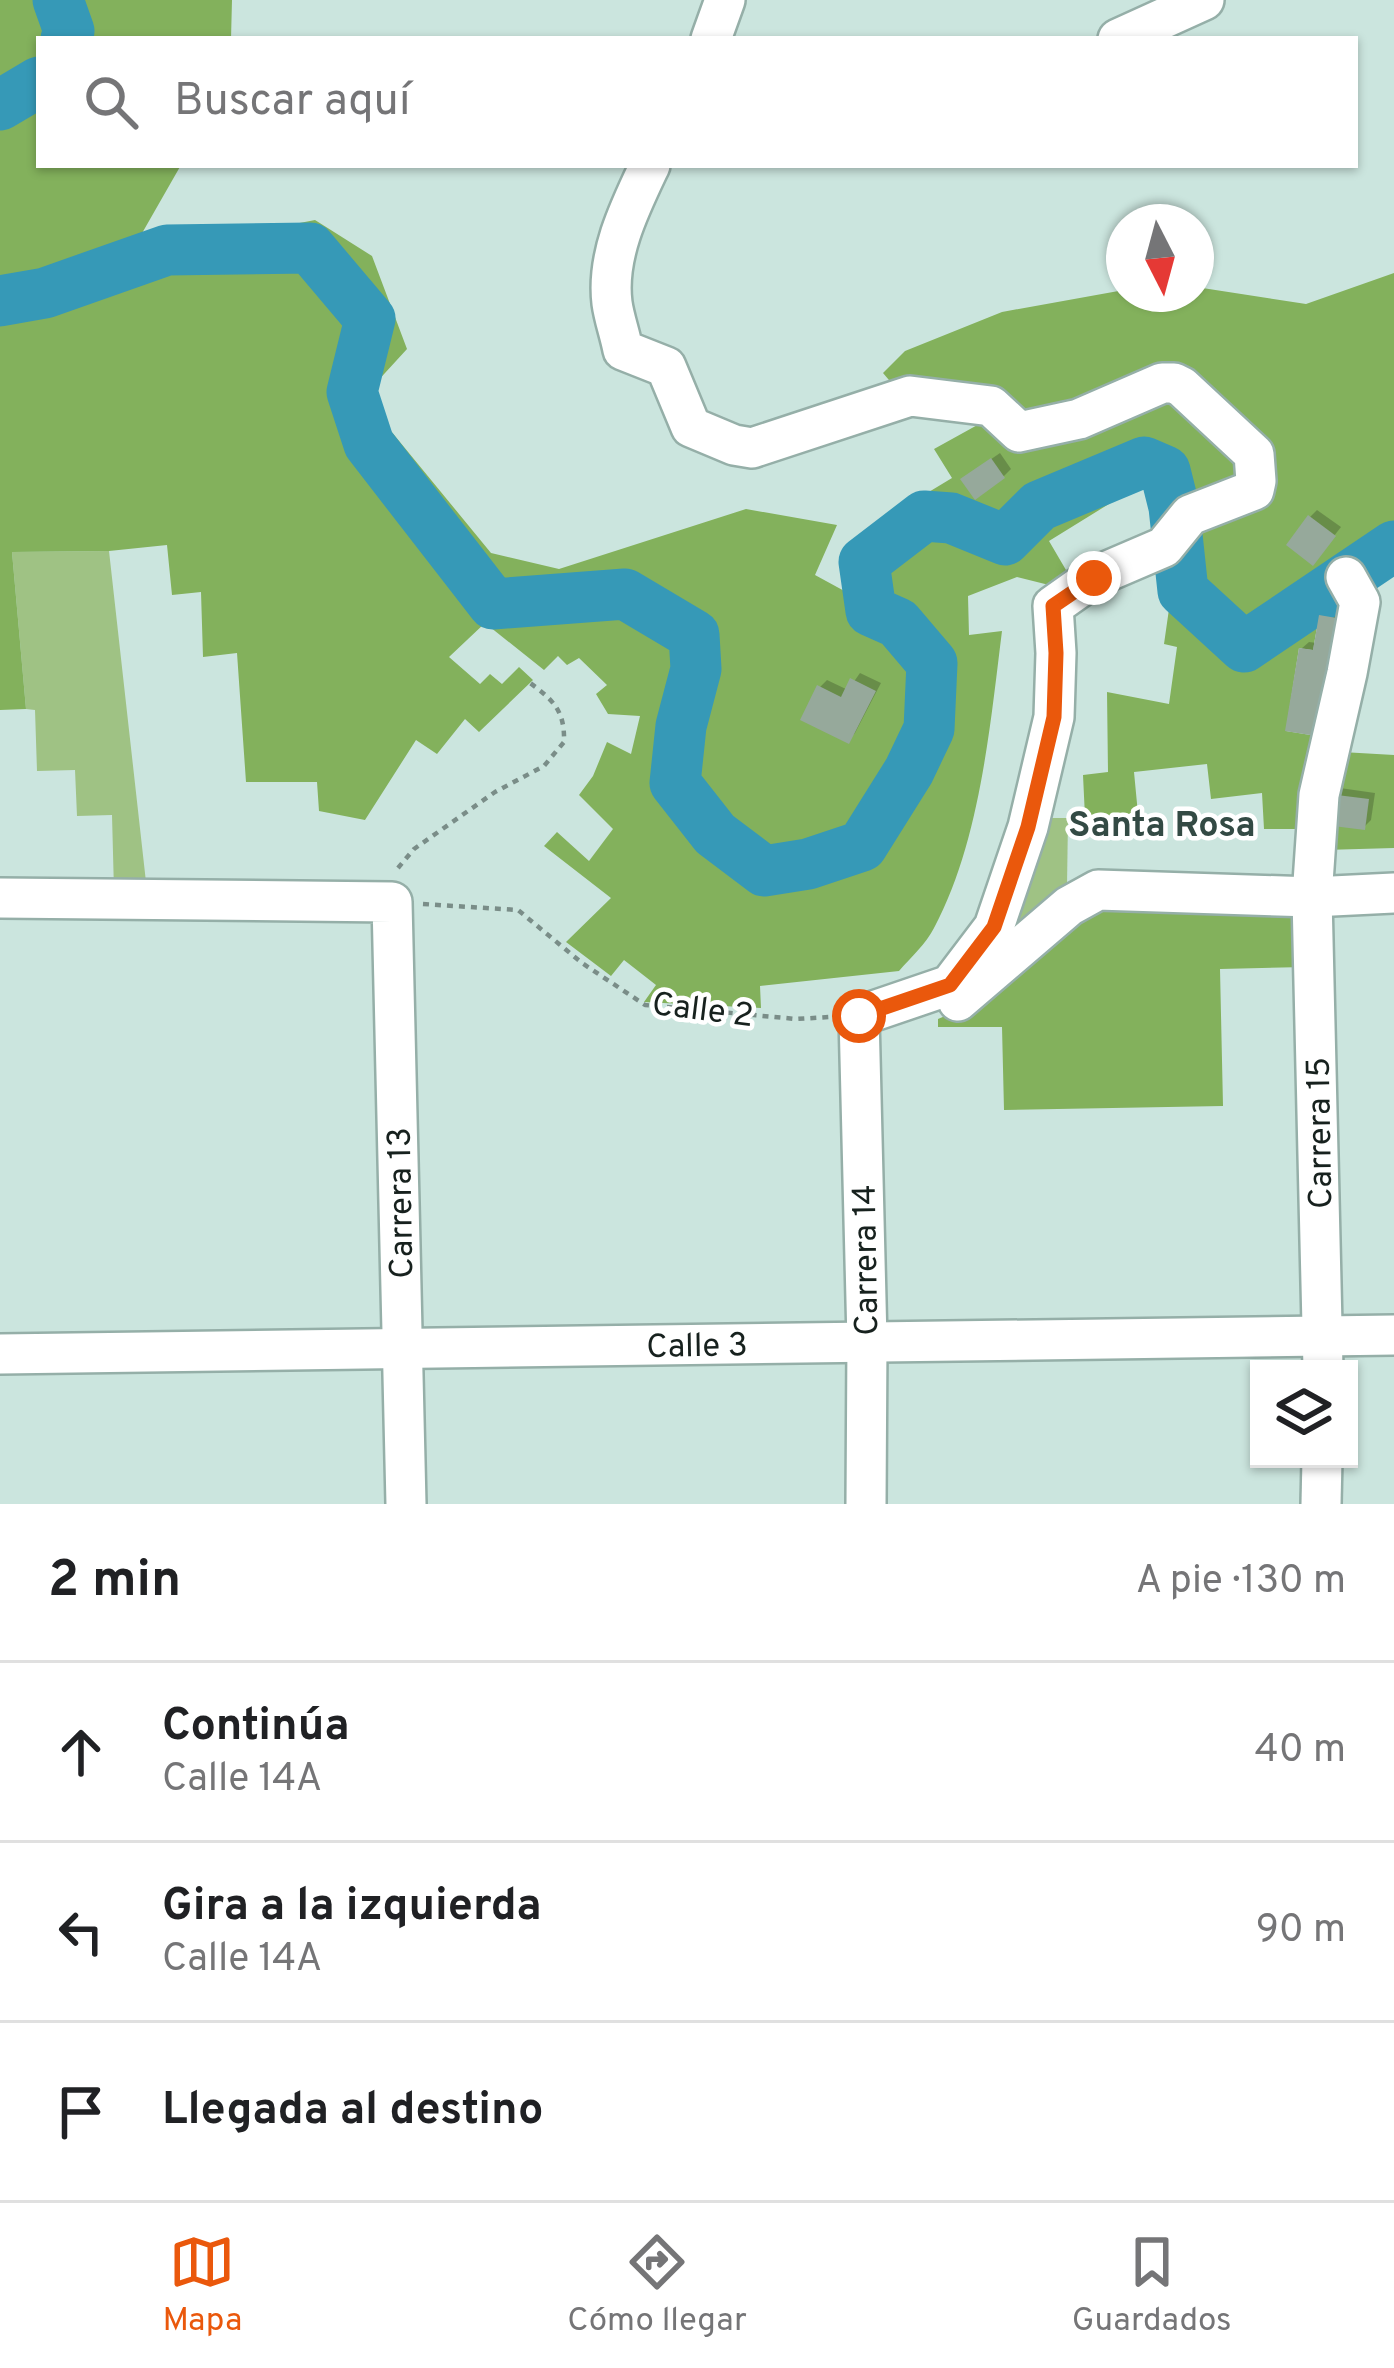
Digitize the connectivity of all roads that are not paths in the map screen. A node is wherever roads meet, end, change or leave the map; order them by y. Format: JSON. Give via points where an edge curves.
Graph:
{"nodes":[{"id":1,"x":725,"y":0,"type":"edge"},
{"id":2,"x":1204,"y":0,"type":"edge"},
{"id":3,"x":713,"y":36,"type":"edge"},
{"id":4,"x":1125,"y":36,"type":"edge"},
{"id":5,"x":649,"y":168,"type":"edge"},
{"id":6,"x":1346,"y":577,"type":"dead end"},
{"id":7,"x":1394,"y":893,"type":"edge"},
{"id":8,"x":1312,"y":897,"type":"junction"},
{"id":9,"x":0,"y":898,"type":"edge"},
{"id":10,"x":859,"y":1016,"type":"junction"},
{"id":11,"x":1394,"y":1335,"type":"edge"},
{"id":12,"x":866,"y":1341,"type":"junction"},
{"id":13,"x":403,"y":1348,"type":"junction"},
{"id":14,"x":1323,"y":1351,"type":"edge"},
{"id":15,"x":0,"y":1354,"type":"edge"},
{"id":16,"x":1322,"y":1468,"type":"edge"},
{"id":17,"x":406,"y":1504,"type":"edge"},
{"id":18,"x":866,"y":1504,"type":"edge"},
{"id":19,"x":1321,"y":1504,"type":"edge"}],
"edges":[{"from":1,"to":3,"type":"street"},
{"from":2,"to":4,"type":"street"},
{"from":5,"to":10,"type":"street","via":[[613,260],[612,301],[623,350],[666,367],[691,427],[752,448],[910,396],[991,406],[1019,432],[1174,383],[1253,454],[1254,490],[1190,515],[1164,547],[1053,606],[1054,717],[994,927],[950,985]]},
{"from":6,"to":8,"type":"street","name":"Carrera 15","via":[[1360,602],[1319,795]]},
{"from":7,"to":8,"type":"street"},
{"from":8,"to":10,"type":"street","via":[[1098,890],[962,999],[933,1012]]},
{"from":8,"to":14,"type":"street","name":"Carrera 15"},
{"from":9,"to":13,"type":"street","name":"Carrera 13","via":[[392,902]]},
{"from":10,"to":12,"type":"street","name":"Carrera 14"},
{"from":11,"to":14,"type":"street","name":"Calle 3"},
{"from":12,"to":13,"type":"street","name":"Calle 3"},
{"from":12,"to":14,"type":"street","name":"Calle 3"},
{"from":12,"to":18,"type":"street","name":"Carrera 14"},
{"from":13,"to":15,"type":"street","name":"Calle 3"},
{"from":13,"to":17,"type":"street","name":"Carrera 13"},
{"from":16,"to":19,"type":"street"}]}
